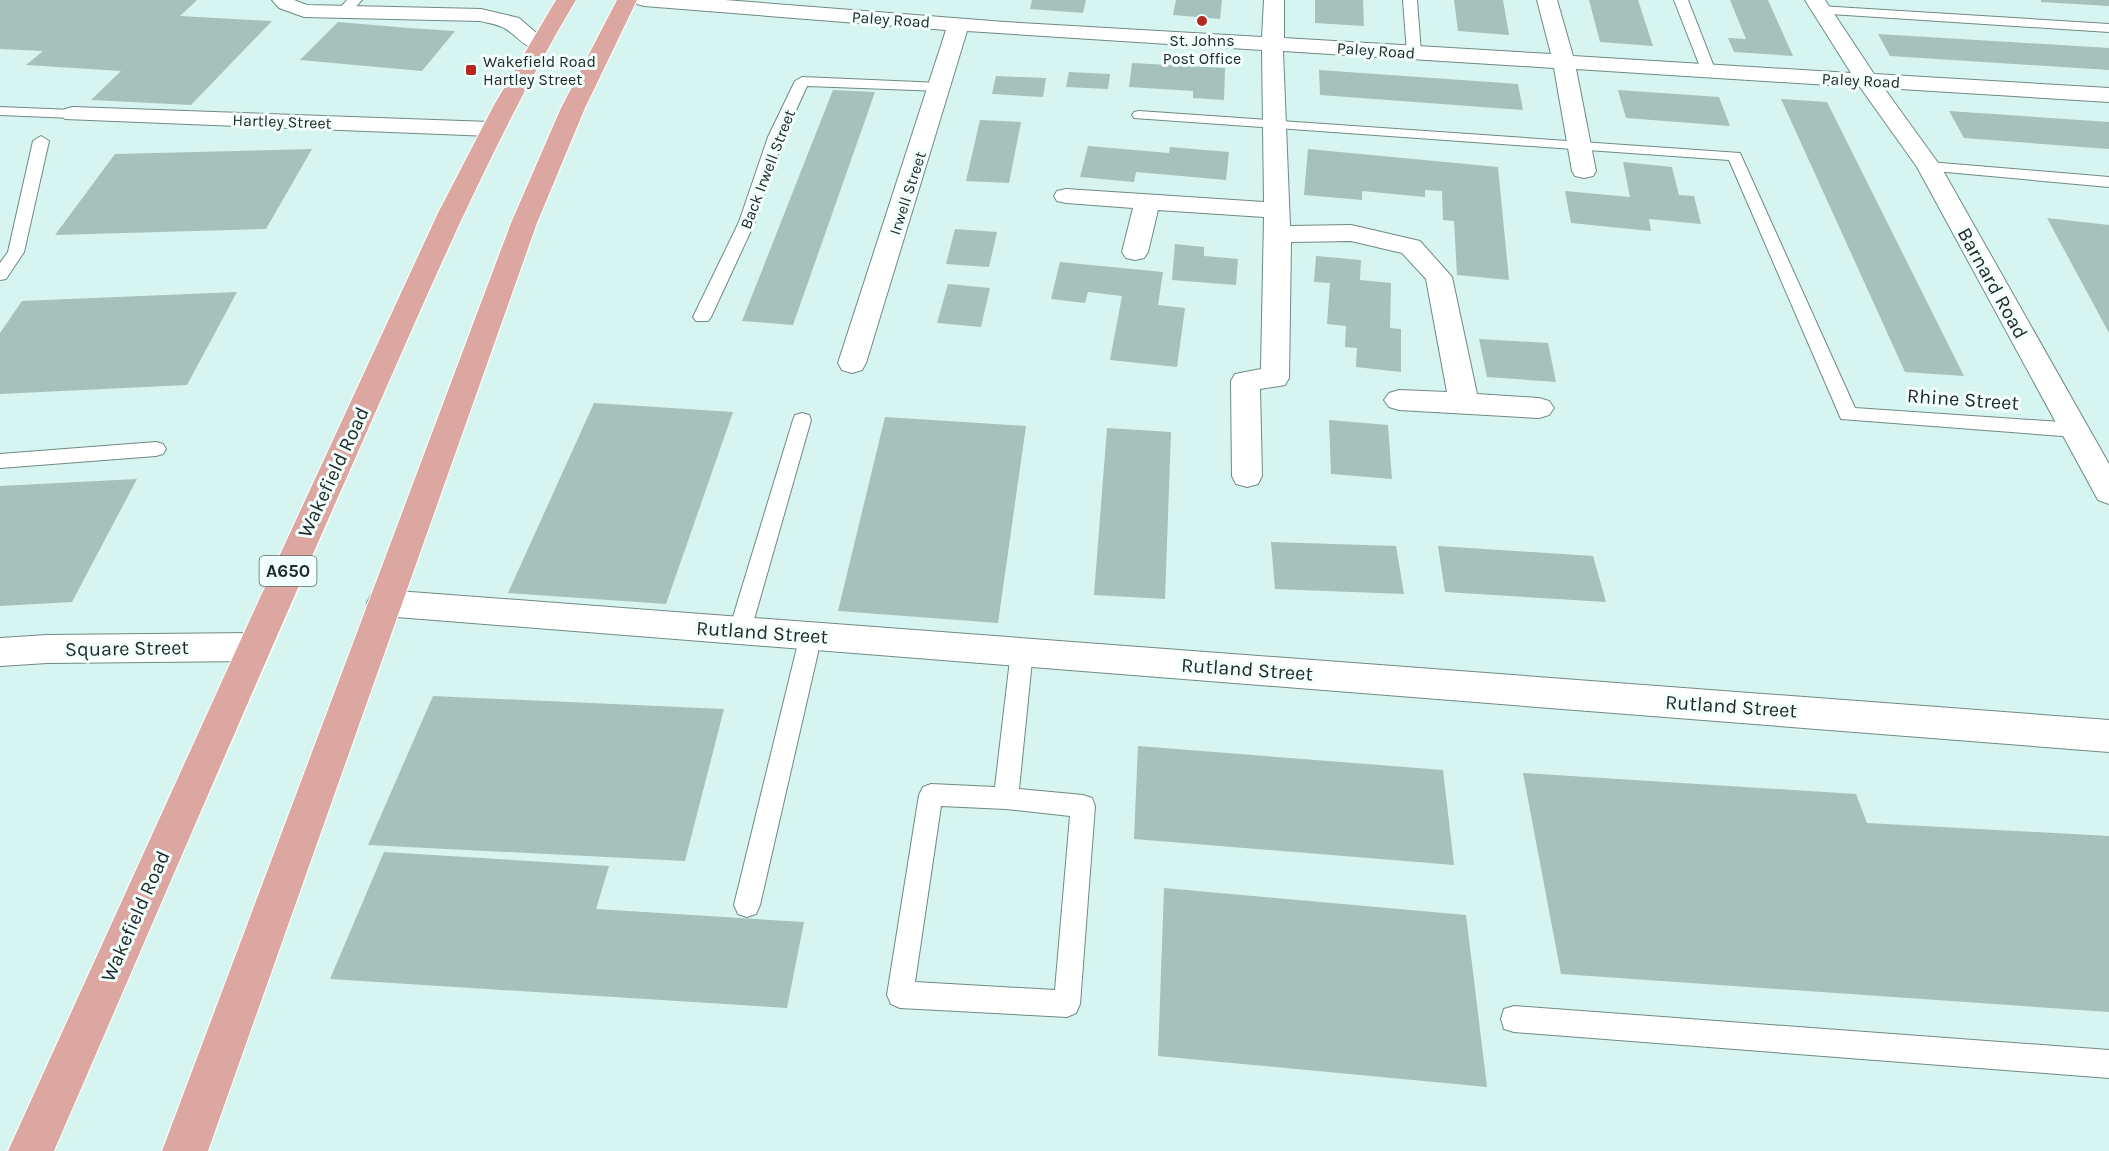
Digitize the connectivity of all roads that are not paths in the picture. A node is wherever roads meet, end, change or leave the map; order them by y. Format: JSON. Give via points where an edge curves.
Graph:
{"nodes":[{"id":1,"x":566,"y":0,"type":"edge"},
{"id":2,"x":627,"y":0,"type":"edge"},
{"id":3,"x":644,"y":0,"type":"edge"},
{"id":4,"x":1274,"y":0,"type":"edge"},
{"id":5,"x":1410,"y":0,"type":"edge"},
{"id":6,"x":1547,"y":0,"type":"edge"},
{"id":7,"x":1681,"y":0,"type":"edge"},
{"id":8,"x":284,"y":2,"type":"edge"},
{"id":9,"x":1818,"y":5,"type":"edge"},
{"id":10,"x":350,"y":6,"type":"edge"},
{"id":11,"x":959,"y":24,"type":"junction"},
{"id":12,"x":2109,"y":28,"type":"edge"},
{"id":13,"x":1271,"y":43,"type":"junction"},
{"id":14,"x":538,"y":44,"type":"junction"},
{"id":15,"x":1414,"y":52,"type":"junction"},
{"id":16,"x":1564,"y":63,"type":"junction"},
{"id":17,"x":1709,"y":72,"type":"junction"},
{"id":18,"x":1867,"y":80,"type":"junction"},
{"id":19,"x":940,"y":87,"type":"junction"},
{"id":20,"x":2109,"y":95,"type":"edge"},
{"id":21,"x":0,"y":111,"type":"edge"},
{"id":22,"x":73,"y":114,"type":"joint"},
{"id":23,"x":1139,"y":115,"type":"dead end"},
{"id":24,"x":1272,"y":124,"type":"junction"},
{"id":25,"x":490,"y":129,"type":"junction"},
{"id":26,"x":41,"y":141,"type":"dead end"},
{"id":27,"x":1579,"y":145,"type":"junction"},
{"id":28,"x":1929,"y":167,"type":"junction"},
{"id":29,"x":1584,"y":171,"type":"dead end"},
{"id":30,"x":2109,"y":182,"type":"edge"},
{"id":31,"x":1066,"y":196,"type":"dead end"},
{"id":32,"x":1148,"y":202,"type":"junction"},
{"id":33,"x":1277,"y":222,"type":"junction"},
{"id":34,"x":1135,"y":252,"type":"dead end"},
{"id":35,"x":0,"y":275,"type":"edge"},
{"id":36,"x":702,"y":317,"type":"dead end"},
{"id":37,"x":852,"y":363,"type":"dead end"},
{"id":38,"x":1399,"y":400,"type":"dead end"},
{"id":39,"x":1464,"y":404,"type":"junction"},
{"id":40,"x":1539,"y":408,"type":"dead end"},
{"id":41,"x":802,"y":420,"type":"dead end"},
{"id":42,"x":2076,"y":430,"type":"junction"},
{"id":43,"x":156,"y":450,"type":"dead end"},
{"id":44,"x":0,"y":461,"type":"edge"},
{"id":45,"x":1247,"y":476,"type":"dead end"},
{"id":46,"x":2109,"y":492,"type":"edge"},
{"id":47,"x":384,"y":603,"type":"junction"},
{"id":48,"x":740,"y":630,"type":"junction"},
{"id":49,"x":811,"y":635,"type":"junction"},
{"id":50,"x":254,"y":647,"type":"junction"},
{"id":51,"x":1022,"y":651,"type":"junction"},
{"id":52,"x":0,"y":652,"type":"edge"},
{"id":53,"x":2109,"y":736,"type":"edge"},
{"id":54,"x":1006,"y":798,"type":"junction"},
{"id":55,"x":747,"y":905,"type":"dead end"},
{"id":56,"x":1514,"y":1019,"type":"dead end"},
{"id":57,"x":2109,"y":1064,"type":"edge"},
{"id":58,"x":31,"y":1151,"type":"edge"},
{"id":59,"x":185,"y":1151,"type":"edge"}],
"edges":[{"from":1,"to":14,"type":"main road","name":"Wakefield Road","number":"A650"},
{"from":2,"to":47,"type":"main road","via":[[573,108],[524,223]]},
{"from":3,"to":11,"type":"street","name":"Paley Road"},
{"from":4,"to":13,"type":"street"},
{"from":5,"to":15,"type":"lane"},
{"from":6,"to":16,"type":"street"},
{"from":7,"to":17,"type":"lane"},
{"from":8,"to":10,"type":"street","via":[[304,10]]},
{"from":9,"to":12,"type":"lane"},
{"from":9,"to":18,"type":"street","name":"Barnard Road"},
{"from":10,"to":14,"type":"street","via":[[482,15],[510,22]]},
{"from":11,"to":13,"type":"street","name":"Paley Road","via":[[1008,19]]},
{"from":11,"to":19,"type":"street","name":"Irwell Street"},
{"from":13,"to":15,"type":"street","name":"Paley Road"},
{"from":13,"to":24,"type":"street"},
{"from":14,"to":25,"type":"main road","name":"Wakefield Road","number":"A650"},
{"from":15,"to":16,"type":"street","name":"Paley Road"},
{"from":16,"to":17,"type":"street","name":"Paley Road"},
{"from":16,"to":27,"type":"street"},
{"from":17,"to":18,"type":"street","name":"Paley Road"},
{"from":18,"to":20,"type":"street","name":"Paley Road"},
{"from":18,"to":28,"type":"street","name":"Barnard Road"},
{"from":19,"to":36,"type":"lane","name":"Back Irwell Street","via":[[802,81],[776,137],[747,222]]},
{"from":19,"to":37,"type":"street","name":"Irwell Street"},
{"from":21,"to":22,"type":"lane"},
{"from":22,"to":25,"type":"street","name":"Hartley Street"},
{"from":23,"to":24,"type":"lane"},
{"from":24,"to":27,"type":"lane"},
{"from":24,"to":33,"type":"street"},
{"from":25,"to":50,"type":"main road","name":"Wakefield Road","number":"A650"},
{"from":26,"to":35,"type":"lane","via":[[16,252]]},
{"from":27,"to":29,"type":"street"},
{"from":27,"to":42,"type":"lane","name":"Rhine Street","via":[[1735,156],[1848,414]]},
{"from":28,"to":30,"type":"lane"},
{"from":28,"to":42,"type":"street","name":"Barnard Road"},
{"from":31,"to":32,"type":"street"},
{"from":32,"to":33,"type":"street"},
{"from":32,"to":34,"type":"street"},
{"from":33,"to":39,"type":"street","via":[[1411,247],[1439,277]]},
{"from":33,"to":45,"type":"street","via":[[1275,378],[1245,381]]},
{"from":38,"to":39,"type":"street"},
{"from":39,"to":40,"type":"street"},
{"from":41,"to":48,"type":"lane"},
{"from":42,"to":46,"type":"street","name":"Barnard Road"},
{"from":43,"to":44,"type":"lane"},
{"from":47,"to":48,"type":"street","name":"Rutland Street"},
{"from":47,"to":59,"type":"main road"},
{"from":48,"to":49,"type":"street","name":"Rutland Street"},
{"from":49,"to":51,"type":"street","name":"Rutland Street"},
{"from":49,"to":55,"type":"lane"},
{"from":50,"to":52,"type":"street","name":"Square Street"},
{"from":50,"to":58,"type":"main road","name":"Wakefield Road","number":"A650"},
{"from":51,"to":53,"type":"street","name":"Rutland Street"},
{"from":51,"to":54,"type":"lane"},
{"from":54,"to":54,"type":"lane","via":[[1083,806],[1067,1004],[900,995],[931,795]]},
{"from":56,"to":57,"type":"lane"}]}
